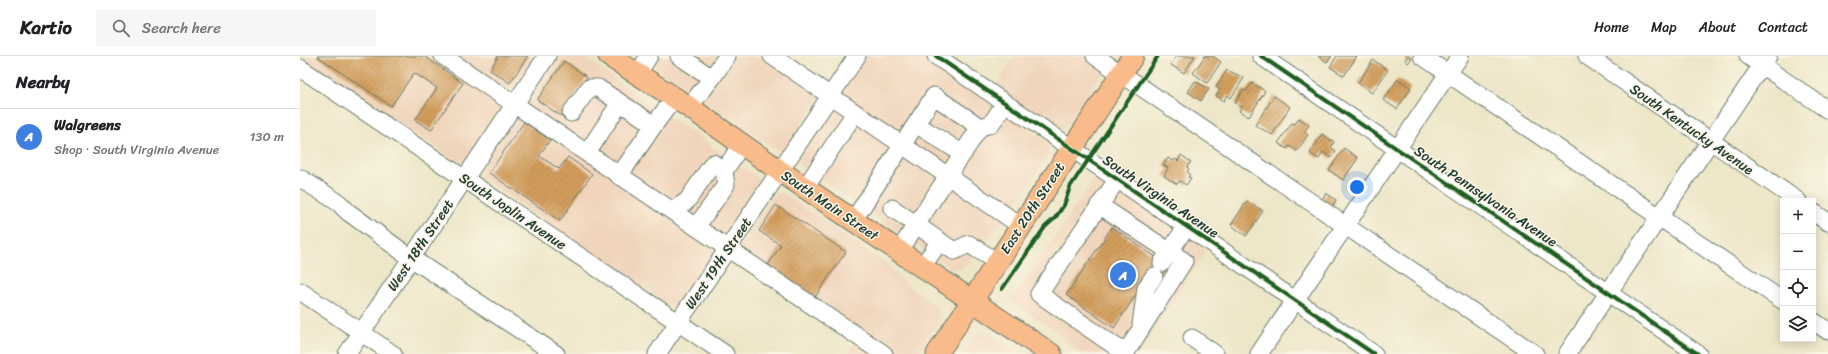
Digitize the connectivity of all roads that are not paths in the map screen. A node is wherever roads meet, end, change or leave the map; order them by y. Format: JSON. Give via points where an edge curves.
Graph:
{"nodes":[{"id":1,"x":444,"y":56,"type":"edge"},
{"id":2,"x":547,"y":56,"type":"edge"},
{"id":3,"x":609,"y":56,"type":"edge"},
{"id":4,"x":649,"y":56,"type":"edge"},
{"id":5,"x":679,"y":56,"type":"edge"},
{"id":6,"x":727,"y":56,"type":"edge"},
{"id":7,"x":772,"y":56,"type":"edge"},
{"id":8,"x":857,"y":56,"type":"edge"},
{"id":9,"x":936,"y":56,"type":"edge"},
{"id":10,"x":1095,"y":56,"type":"edge"},
{"id":11,"x":1133,"y":56,"type":"edge"},
{"id":12,"x":1260,"y":56,"type":"edge"},
{"id":13,"x":1422,"y":56,"type":"edge"},
{"id":14,"x":1460,"y":56,"type":"edge"},
{"id":15,"x":1587,"y":56,"type":"edge"},
{"id":16,"x":1759,"y":59,"type":"edge"},
{"id":17,"x":300,"y":68,"type":"edge"},
{"id":18,"x":1121,"y":74,"type":"junction"},
{"id":19,"x":1448,"y":74,"type":"junction"},
{"id":20,"x":637,"y":75,"type":"junction"},
{"id":21,"x":712,"y":78,"type":"junction"},
{"id":22,"x":830,"y":96,"type":"junction"},
{"id":23,"x":620,"y":102,"type":"junction"},
{"id":24,"x":681,"y":102,"type":"junction"},
{"id":25,"x":1005,"y":103,"type":"junction"},
{"id":26,"x":515,"y":104,"type":"junction"},
{"id":27,"x":1828,"y":110,"type":"edge"},
{"id":28,"x":571,"y":113,"type":"dead end"},
{"id":29,"x":855,"y":113,"type":"junction"},
{"id":30,"x":916,"y":124,"type":"junction"},
{"id":31,"x":654,"y":125,"type":"junction"},
{"id":32,"x":980,"y":127,"type":"junction"},
{"id":33,"x":1710,"y":142,"type":"junction"},
{"id":34,"x":741,"y":144,"type":"junction"},
{"id":35,"x":902,"y":145,"type":"junction"},
{"id":36,"x":1072,"y":148,"type":"junction"},
{"id":37,"x":1397,"y":149,"type":"junction"},
{"id":38,"x":587,"y":153,"type":"junction"},
{"id":39,"x":963,"y":154,"type":"junction"},
{"id":40,"x":724,"y":171,"type":"junction"},
{"id":41,"x":780,"y":171,"type":"junction"},
{"id":42,"x":619,"y":176,"type":"junction"},
{"id":43,"x":948,"y":176,"type":"junction"},
{"id":44,"x":300,"y":178,"type":"edge"},
{"id":45,"x":465,"y":179,"type":"junction"},
{"id":46,"x":1117,"y":180,"type":"junction"},
{"id":47,"x":805,"y":188,"type":"junction"},
{"id":48,"x":1794,"y":198,"type":"edge"},
{"id":49,"x":1100,"y":205,"type":"junction"},
{"id":50,"x":892,"y":208,"type":"dead end"},
{"id":51,"x":672,"y":212,"type":"junction"},
{"id":52,"x":1816,"y":214,"type":"edge"},
{"id":53,"x":1660,"y":217,"type":"junction"},
{"id":54,"x":853,"y":221,"type":"junction"},
{"id":55,"x":1828,"y":222,"type":"edge"},
{"id":56,"x":917,"y":225,"type":"junction"},
{"id":57,"x":1021,"y":226,"type":"junction"},
{"id":58,"x":1345,"y":226,"type":"junction"},
{"id":59,"x":696,"y":227,"type":"junction"},
{"id":60,"x":1186,"y":227,"type":"junction"},
{"id":61,"x":940,"y":241,"type":"junction"},
{"id":62,"x":728,"y":248,"type":"junction"},
{"id":63,"x":899,"y":251,"type":"junction"},
{"id":64,"x":411,"y":258,"type":"junction"},
{"id":65,"x":997,"y":262,"type":"junction"},
{"id":66,"x":1162,"y":264,"type":"junction"},
{"id":67,"x":922,"y":267,"type":"junction"},
{"id":68,"x":300,"y":291,"type":"edge"},
{"id":69,"x":1609,"y":292,"type":"junction"},
{"id":70,"x":1780,"y":299,"type":"edge"},
{"id":71,"x":972,"y":300,"type":"junction"},
{"id":72,"x":1295,"y":300,"type":"junction"},
{"id":73,"x":678,"y":322,"type":"junction"},
{"id":74,"x":1816,"y":323,"type":"edge"},
{"id":75,"x":1141,"y":329,"type":"junction"},
{"id":76,"x":1828,"y":331,"type":"edge"},
{"id":77,"x":361,"y":332,"type":"junction"},
{"id":78,"x":1192,"y":338,"type":"dead end"},
{"id":79,"x":347,"y":354,"type":"edge"},
{"id":80,"x":393,"y":354,"type":"edge"},
{"id":81,"x":556,"y":354,"type":"edge"},
{"id":82,"x":657,"y":354,"type":"edge"},
{"id":83,"x":725,"y":354,"type":"edge"},
{"id":84,"x":884,"y":354,"type":"edge"},
{"id":85,"x":937,"y":354,"type":"edge"},
{"id":86,"x":1051,"y":354,"type":"edge"},
{"id":87,"x":1125,"y":354,"type":"edge"},
{"id":88,"x":1214,"y":354,"type":"edge"},
{"id":89,"x":1258,"y":354,"type":"edge"},
{"id":90,"x":1374,"y":354,"type":"edge"},
{"id":91,"x":1535,"y":354,"type":"edge"},
{"id":92,"x":1567,"y":354,"type":"edge"},
{"id":93,"x":1698,"y":354,"type":"edge"}],
"edges":[{"from":1,"to":26,"type":"street"},
{"from":2,"to":26,"type":"street","name":"West 18th Street"},
{"from":3,"to":20,"type":"main road","name":"South Main Street"},
{"from":4,"to":20,"type":"street"},
{"from":5,"to":21,"type":"street"},
{"from":6,"to":21,"type":"street"},
{"from":7,"to":22,"type":"street"},
{"from":8,"to":22,"type":"street","name":"West 19th Street"},
{"from":9,"to":25,"type":"street","name":"South Virginia Avenue"},
{"from":10,"to":18,"type":"street"},
{"from":11,"to":18,"type":"main road","name":"East 20th Street"},
{"from":12,"to":37,"type":"street","name":"South Pennsylvania Avenue"},
{"from":13,"to":19,"type":"street"},
{"from":14,"to":19,"type":"street"},
{"from":15,"to":33,"type":"street","name":"South Kentucky Avenue"},
{"from":16,"to":27,"type":"street"},
{"from":16,"to":33,"type":"street"},
{"from":17,"to":45,"type":"street","name":"South Joplin Avenue"},
{"from":18,"to":36,"type":"main road","name":"East 20th Street"},
{"from":18,"to":58,"type":"street"},
{"from":19,"to":37,"type":"street"},
{"from":19,"to":53,"type":"street"},
{"from":20,"to":24,"type":"main road","name":"South Main Street"},
{"from":21,"to":24,"type":"street"},
{"from":22,"to":29,"type":"street"},
{"from":22,"to":41,"type":"street","name":"West 19th Street"},
{"from":23,"to":28,"type":"street","via":[[598,88],[589,88]]},
{"from":23,"to":31,"type":"street"},
{"from":23,"to":38,"type":"street"},
{"from":24,"to":31,"type":"street"},
{"from":24,"to":34,"type":"main road","name":"South Main Street"},
{"from":25,"to":32,"type":"street","via":[[991,124]]},
{"from":25,"to":36,"type":"street","name":"South Virginia Avenue"},
{"from":26,"to":38,"type":"street"},
{"from":26,"to":45,"type":"street","name":"West 18th Street"},
{"from":29,"to":35,"type":"street"},
{"from":29,"to":47,"type":"street"},
{"from":30,"to":32,"type":"street","via":[[934,96]]},
{"from":30,"to":35,"type":"street"},
{"from":30,"to":39,"type":"street"},
{"from":31,"to":42,"type":"street"},
{"from":32,"to":39,"type":"street"},
{"from":33,"to":48,"type":"street","name":"South Kentucky Avenue"},
{"from":33,"to":53,"type":"street"},
{"from":34,"to":40,"type":"street"},
{"from":34,"to":41,"type":"main road","name":"South Main Street"},
{"from":35,"to":43,"type":"street"},
{"from":35,"to":54,"type":"street"},
{"from":36,"to":46,"type":"street","name":"South Virginia Avenue"},
{"from":36,"to":57,"type":"main road","name":"East 20th Street"},
{"from":37,"to":58,"type":"street"},
{"from":37,"to":69,"type":"street","name":"South Pennsylvania Avenue"},
{"from":38,"to":42,"type":"street"},
{"from":39,"to":43,"type":"street"},
{"from":40,"to":51,"type":"street","via":[[713,163],[687,201]]},
{"from":40,"to":59,"type":"street","via":[[726,185]]},
{"from":41,"to":47,"type":"main road","name":"South Main Street"},
{"from":41,"to":62,"type":"street","name":"West 19th Street"},
{"from":42,"to":51,"type":"street"},
{"from":43,"to":56,"type":"street"},
{"from":43,"to":57,"type":"street"},
{"from":44,"to":64,"type":"street","via":[[338,202]]},
{"from":45,"to":64,"type":"street","name":"West 18th Street"},
{"from":45,"to":73,"type":"street","name":"South Joplin Avenue"},
{"from":46,"to":49,"type":"street"},
{"from":46,"to":60,"type":"street","name":"South Virginia Avenue"},
{"from":47,"to":54,"type":"main road","name":"South Main Street"},
{"from":49,"to":66,"type":"street"},
{"from":49,"to":87,"type":"street","via":[[1039,294]]},
{"from":50,"to":56,"type":"street"},
{"from":51,"to":59,"type":"street"},
{"from":52,"to":55,"type":"street"},
{"from":53,"to":69,"type":"street"},
{"from":53,"to":70,"type":"street"},
{"from":54,"to":63,"type":"main road","name":"South Main Street"},
{"from":56,"to":61,"type":"street"},
{"from":56,"to":63,"type":"street"},
{"from":57,"to":65,"type":"main road","name":"East 20th Street"},
{"from":58,"to":72,"type":"street"},
{"from":58,"to":91,"type":"street"},
{"from":59,"to":62,"type":"street"},
{"from":60,"to":66,"type":"street"},
{"from":60,"to":72,"type":"street","name":"South Virginia Avenue"},
{"from":61,"to":65,"type":"street","via":[[954,251],[969,244]]},
{"from":61,"to":67,"type":"street"},
{"from":62,"to":73,"type":"street","name":"West 19th Street"},
{"from":62,"to":84,"type":"street"},
{"from":63,"to":67,"type":"main road","name":"South Main Street"},
{"from":64,"to":77,"type":"street","name":"West 18th Street"},
{"from":64,"to":81,"type":"street"},
{"from":65,"to":71,"type":"main road","name":"East 20th Street"},
{"from":66,"to":75,"type":"street","via":[[1146,288]]},
{"from":66,"to":75,"type":"street","via":[[1184,261]]},
{"from":67,"to":71,"type":"main road","name":"South Main Street"},
{"from":68,"to":77,"type":"street"},
{"from":69,"to":92,"type":"street"},
{"from":69,"to":93,"type":"street","name":"South Pennsylvania Avenue"},
{"from":71,"to":85,"type":"main road","name":"East 20th Street"},
{"from":71,"to":86,"type":"main road","name":"South Main Street"},
{"from":72,"to":89,"type":"street"},
{"from":72,"to":90,"type":"street","name":"South Virginia Avenue"},
{"from":73,"to":82,"type":"street","name":"West 19th Street"},
{"from":73,"to":83,"type":"street","name":"South Joplin Avenue"},
{"from":74,"to":76,"type":"street"},
{"from":75,"to":87,"type":"street"},
{"from":77,"to":79,"type":"street","name":"West 18th Street"},
{"from":77,"to":80,"type":"street"},
{"from":78,"to":88,"type":"street"}]}
